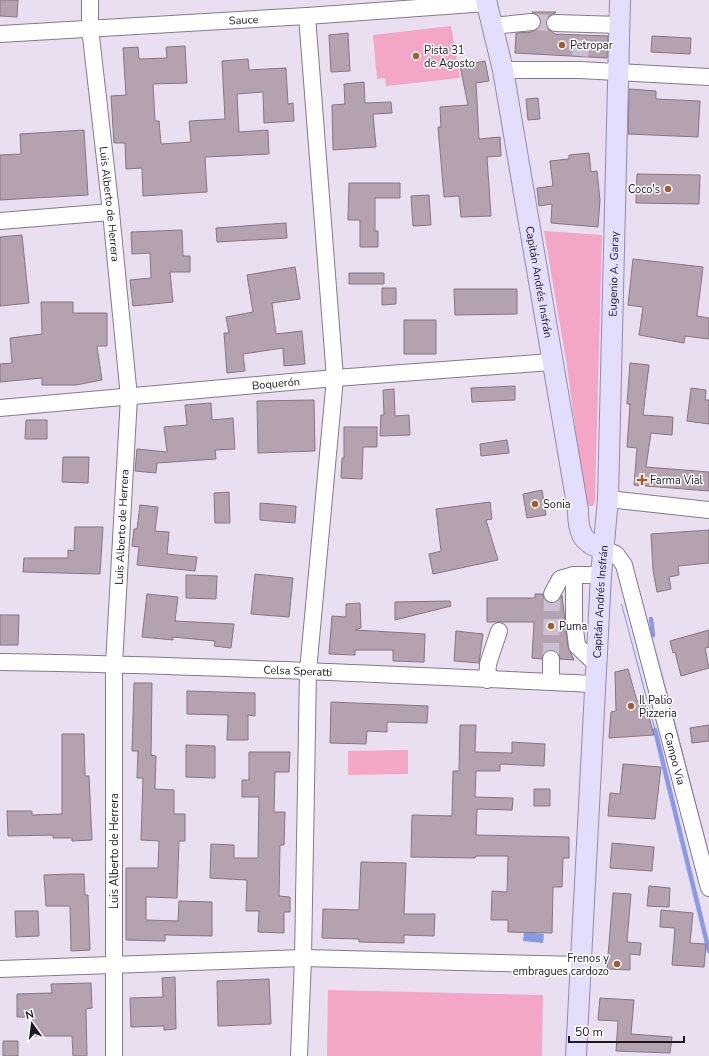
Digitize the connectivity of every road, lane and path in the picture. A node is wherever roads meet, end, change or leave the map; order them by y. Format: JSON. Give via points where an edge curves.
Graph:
{"nodes":[{"id":1,"x":90,"y":0,"type":"edge"},
{"id":2,"x":620,"y":0,"type":"edge"},
{"id":3,"x":487,"y":1,"type":"edge"},
{"id":4,"x":307,"y":16,"type":"junction"},
{"id":5,"x":532,"y":22,"type":"tunnel mouth"},
{"id":6,"x":555,"y":23,"type":"tunnel mouth"},
{"id":7,"x":620,"y":25,"type":"junction"},
{"id":8,"x":492,"y":26,"type":"junction"},
{"id":9,"x":90,"y":28,"type":"junction"},
{"id":10,"x":0,"y":34,"type":"edge"},
{"id":11,"x":502,"y":70,"type":"junction"},
{"id":12,"x":619,"y":72,"type":"junction"},
{"id":13,"x":709,"y":77,"type":"edge"},
{"id":14,"x":111,"y":212,"type":"junction"},
{"id":15,"x":0,"y":220,"type":"edge"},
{"id":16,"x":551,"y":362,"type":"junction"},
{"id":17,"x":335,"y":378,"type":"junction"},
{"id":18,"x":129,"y":397,"type":"junction"},
{"id":19,"x":0,"y":408,"type":"edge"},
{"id":20,"x":608,"y":499,"type":"junction"},
{"id":21,"x":709,"y":510,"type":"edge"},
{"id":22,"x":602,"y":548,"type":"junction"},
{"id":23,"x":574,"y":575,"type":"junction"},
{"id":24,"x":601,"y":575,"type":"junction"},
{"id":25,"x":552,"y":594,"type":"tunnel mouth"},
{"id":26,"x":499,"y":631,"type":"dead end"},
{"id":27,"x":551,"y":659,"type":"tunnel mouth"},
{"id":28,"x":0,"y":662,"type":"edge"},
{"id":29,"x":114,"y":664,"type":"junction"},
{"id":30,"x":596,"y":664,"type":"junction"},
{"id":31,"x":308,"y":671,"type":"junction"},
{"id":32,"x":487,"y":680,"type":"junction"},
{"id":33,"x":551,"y":682,"type":"junction"},
{"id":34,"x":595,"y":684,"type":"junction"},
{"id":35,"x":709,"y":888,"type":"edge"},
{"id":36,"x":303,"y":958,"type":"junction"},
{"id":37,"x":580,"y":964,"type":"junction"},
{"id":38,"x":114,"y":966,"type":"junction"},
{"id":39,"x":0,"y":969,"type":"edge"},
{"id":40,"x":114,"y":1056,"type":"edge"},
{"id":41,"x":299,"y":1056,"type":"edge"},
{"id":42,"x":576,"y":1056,"type":"edge"}],
"edges":[{"from":1,"to":9,"type":"street","name":"Luis Alberto de Herrera"},
{"from":2,"to":7,"type":"main road","name":"Eugenio A. Garay"},
{"from":3,"to":4,"type":"street","name":"Sauce"},
{"from":3,"to":8,"type":"main road","name":"Capitán Andrés Insfrán"},
{"from":4,"to":9,"type":"street","name":"Sauce"},
{"from":4,"to":17,"type":"street"},
{"from":5,"to":8,"type":"street"},
{"from":6,"to":7,"type":"street","via":[[582,30]]},
{"from":7,"to":12,"type":"main road","name":"Eugenio A. Garay"},
{"from":8,"to":11,"type":"main road","name":"Capitán Andrés Insfrán"},
{"from":9,"to":10,"type":"street","name":"Sauce"},
{"from":9,"to":14,"type":"street","name":"Luis Alberto de Herrera"},
{"from":11,"to":12,"type":"street","via":[[580,63]]},
{"from":11,"to":16,"type":"main road","name":"Capitán Andrés Insfrán"},
{"from":12,"to":13,"type":"street"},
{"from":12,"to":20,"type":"main road","name":"Eugenio A. Garay"},
{"from":14,"to":15,"type":"street"},
{"from":14,"to":18,"type":"street","name":"Luis Alberto de Herrera"},
{"from":16,"to":17,"type":"street","name":"Boquerón"},
{"from":16,"to":22,"type":"main road","name":"Capitán Andrés Insfrán","via":[[578,510],[578,523],[582,535],[592,546]]},
{"from":17,"to":18,"type":"street","name":"Boquerón"},
{"from":17,"to":31,"type":"street"},
{"from":18,"to":19,"type":"street","name":"Boquerón"},
{"from":18,"to":29,"type":"street","name":"Luis Alberto de Herrera"},
{"from":20,"to":21,"type":"street"},
{"from":20,"to":22,"type":"main road","name":"Eugenio A. Garay"},
{"from":22,"to":24,"type":"main road","name":"Capitán Andrés Insfrán"},
{"from":22,"to":35,"type":"street","name":"Campo Via","via":[[616,554],[624,565]]},
{"from":23,"to":24,"type":"street"},
{"from":23,"to":25,"type":"street","via":[[560,579]]},
{"from":23,"to":30,"type":"street","via":[[577,646]]},
{"from":24,"to":30,"type":"main road","name":"Capitán Andrés Insfrán"},
{"from":26,"to":32,"type":"street","via":[[488,664]]},
{"from":27,"to":33,"type":"street"},
{"from":28,"to":29,"type":"street","name":"Celsa Speratti"},
{"from":29,"to":31,"type":"street","name":"Celsa Speratti"},
{"from":29,"to":38,"type":"street","name":"Luis Alberto de Herrera"},
{"from":30,"to":34,"type":"main road","name":"Capitán Andrés Insfrán"},
{"from":31,"to":32,"type":"street","name":"Celsa Speratti"},
{"from":31,"to":36,"type":"street"},
{"from":32,"to":33,"type":"street","name":"Celsa Speratti"},
{"from":33,"to":34,"type":"street","name":"Celsa Speratti"},
{"from":34,"to":37,"type":"main road","name":"Capitán Andrés Insfrán"},
{"from":36,"to":37,"type":"street"},
{"from":36,"to":38,"type":"street"},
{"from":36,"to":41,"type":"street"},
{"from":37,"to":42,"type":"main road","name":"Capitán Andrés Insfrán"},
{"from":38,"to":39,"type":"street"},
{"from":38,"to":40,"type":"street","name":"Luis Alberto de Herrera"}]}
